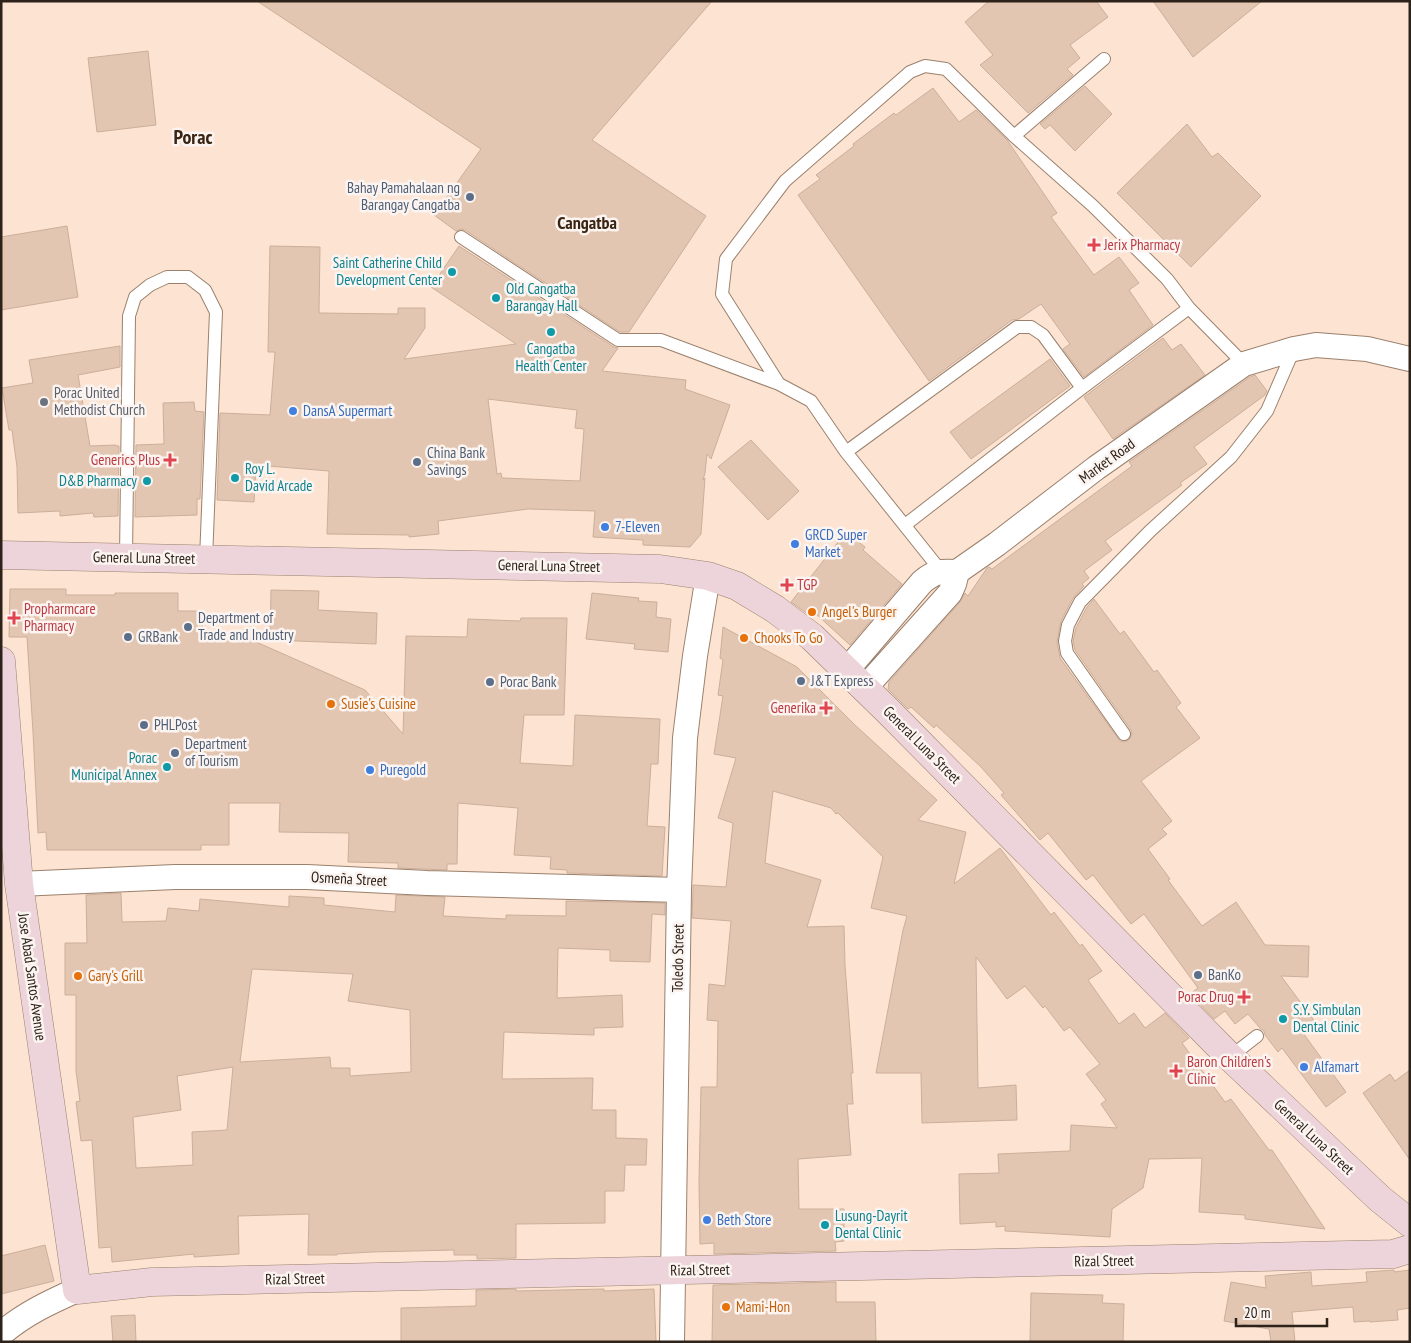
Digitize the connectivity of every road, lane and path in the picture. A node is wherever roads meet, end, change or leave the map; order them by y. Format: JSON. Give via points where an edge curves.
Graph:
{"nodes":[{"id":1,"x":1104,"y":59,"type":"dead end"},
{"id":2,"x":1014,"y":136,"type":"junction"},
{"id":3,"x":461,"y":237,"type":"dead end"},
{"id":4,"x":1189,"y":308,"type":"junction"},
{"id":5,"x":1294,"y":349,"type":"junction"},
{"id":6,"x":1410,"y":359,"type":"edge"},
{"id":7,"x":1244,"y":364,"type":"junction"},
{"id":8,"x":779,"y":384,"type":"junction"},
{"id":9,"x":1082,"y":388,"type":"junction"},
{"id":10,"x":846,"y":452,"type":"junction"},
{"id":11,"x":905,"y":525,"type":"junction"},
{"id":12,"x":1,"y":555,"type":"edge"},
{"id":13,"x":126,"y":557,"type":"junction"},
{"id":14,"x":206,"y":559,"type":"junction"},
{"id":15,"x":949,"y":571,"type":"junction"},
{"id":16,"x":708,"y":576,"type":"junction"},
{"id":17,"x":1,"y":662,"type":"edge"},
{"id":18,"x":855,"y":680,"type":"junction"},
{"id":19,"x":1124,"y":734,"type":"dead end"},
{"id":20,"x":19,"y":884,"type":"junction"},
{"id":21,"x":679,"y":890,"type":"junction"},
{"id":22,"x":1257,"y":1036,"type":"dead end"},
{"id":23,"x":1230,"y":1057,"type":"junction"},
{"id":24,"x":1410,"y":1223,"type":"edge"},
{"id":25,"x":1410,"y":1249,"type":"edge"},
{"id":26,"x":674,"y":1271,"type":"junction"},
{"id":27,"x":78,"y":1290,"type":"junction"},
{"id":28,"x":1,"y":1334,"type":"edge"},
{"id":29,"x":672,"y":1342,"type":"edge"}],
"edges":[{"from":1,"to":2,"type":"lane"},
{"from":2,"to":4,"type":"lane","via":[[1093,206],[1167,279]]},
{"from":2,"to":8,"type":"lane","via":[[946,70],[925,66],[910,72],[784,181],[726,259],[722,294]]},
{"from":3,"to":8,"type":"lane","via":[[618,340],[661,340]]},
{"from":4,"to":7,"type":"lane"},
{"from":4,"to":9,"type":"lane"},
{"from":5,"to":6,"type":"street","name":"Market Road","via":[[1316,345],[1368,349]]},
{"from":5,"to":7,"type":"street","name":"Market Road"},
{"from":5,"to":19,"type":"lane","via":[[1267,411],[1231,457],[1150,531],[1080,602],[1068,624],[1067,653]]},
{"from":7,"to":15,"type":"street","name":"Market Road","via":[[1096,468],[997,544]]},
{"from":8,"to":10,"type":"lane","via":[[810,401]]},
{"from":9,"to":10,"type":"lane","via":[[1043,335],[1030,327],[1017,327]]},
{"from":9,"to":11,"type":"lane"},
{"from":10,"to":11,"type":"lane"},
{"from":11,"to":15,"type":"lane"},
{"from":12,"to":13,"type":"main road","name":"General Luna Street"},
{"from":13,"to":14,"type":"main road","name":"General Luna Street"},
{"from":13,"to":14,"type":"lane","via":[[128,316],[135,297],[150,285],[167,277],[188,277],[205,290],[216,312]]},
{"from":14,"to":16,"type":"main road","name":"General Luna Street","via":[[660,569]]},
{"from":15,"to":18,"type":"street","via":[[954,584],[950,593]]},
{"from":16,"to":18,"type":"main road","name":"General Luna Street","via":[[737,586],[775,609],[812,637]]},
{"from":16,"to":21,"type":"street","name":"Toledo Street","via":[[685,738]]},
{"from":17,"to":20,"type":"main road","name":"Jose Abad Santos Avenue"},
{"from":18,"to":23,"type":"main road","name":"General Luna Street"},
{"from":20,"to":21,"type":"street","name":"Osmeña Street","via":[[175,876],[307,877]]},
{"from":20,"to":27,"type":"main road","name":"Jose Abad Santos Avenue"},
{"from":21,"to":26,"type":"street","name":"Toledo Street"},
{"from":22,"to":23,"type":"lane"},
{"from":23,"to":24,"type":"main road","name":"General Luna Street","via":[[1380,1199]]},
{"from":25,"to":26,"type":"main road","name":"Rizal Street","via":[[1393,1254]]},
{"from":26,"to":27,"type":"main road","name":"Rizal Street","via":[[152,1282]]},
{"from":26,"to":29,"type":"street","name":"Toledo Street"},
{"from":27,"to":28,"type":"street","name":"Rizal Street","via":[[39,1307]]}]}
